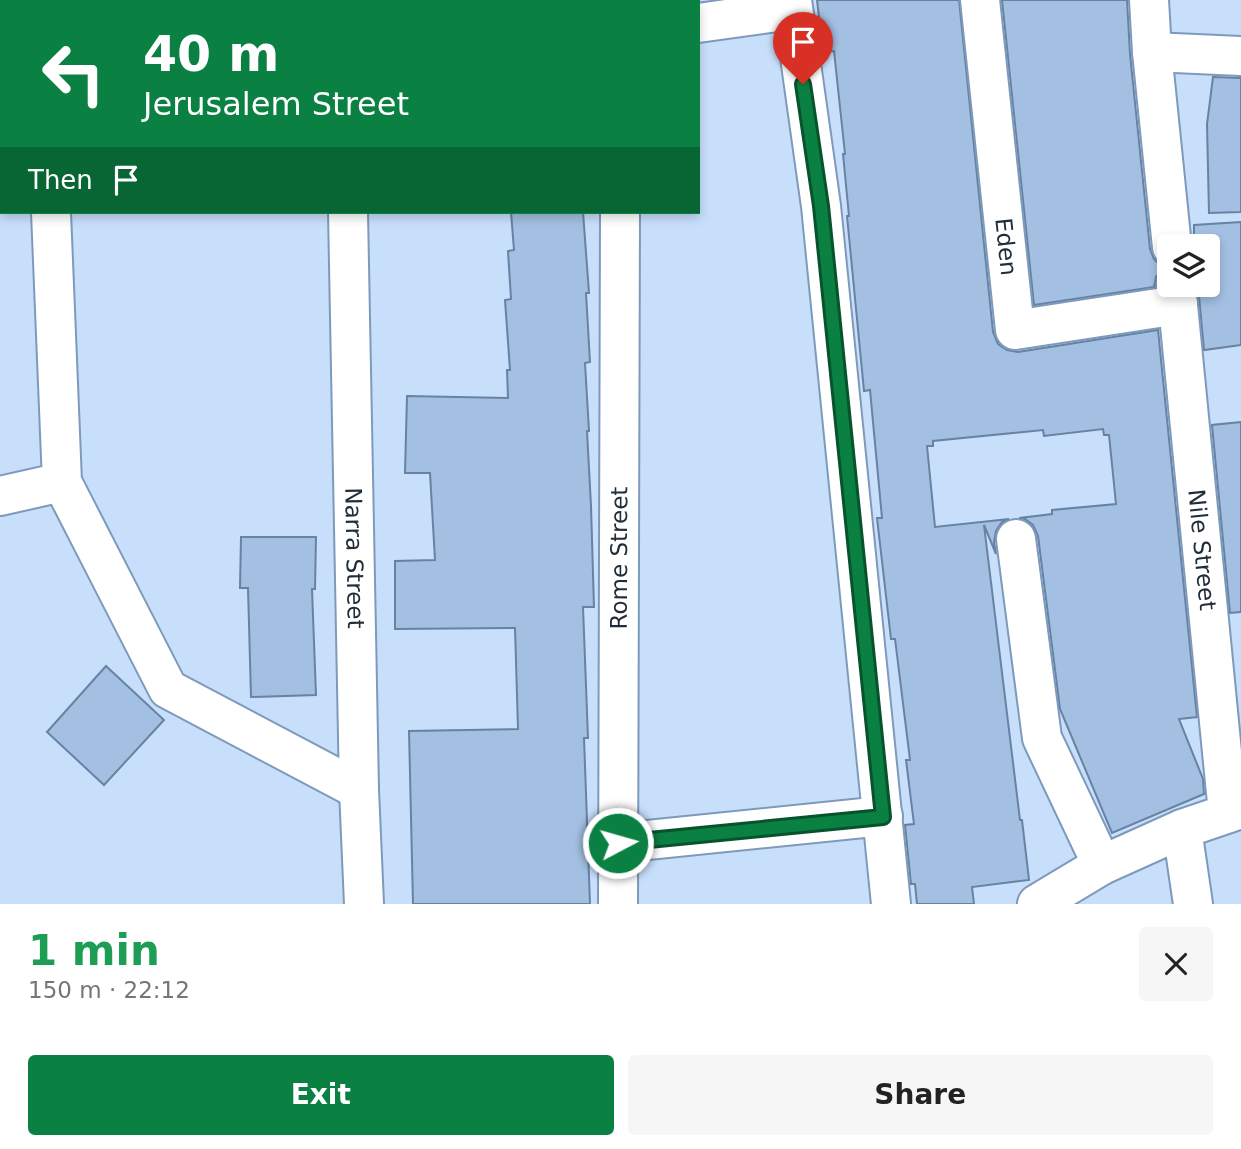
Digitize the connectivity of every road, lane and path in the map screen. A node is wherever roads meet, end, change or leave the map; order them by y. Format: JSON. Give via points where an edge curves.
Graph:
{"nodes":[{"id":1,"x":980,"y":0,"type":"edge"},
{"id":2,"x":1149,"y":0,"type":"edge"},
{"id":3,"x":792,"y":5,"type":"edge"},
{"id":4,"x":700,"y":23,"type":"edge"},
{"id":5,"x":1152,"y":52,"type":"junction"},
{"id":6,"x":1241,"y":56,"type":"edge"},
{"id":7,"x":51,"y":214,"type":"edge"},
{"id":8,"x":348,"y":214,"type":"edge"},
{"id":9,"x":620,"y":214,"type":"edge"},
{"id":10,"x":1171,"y":234,"type":"edge"},
{"id":11,"x":1168,"y":297,"type":"edge"},
{"id":12,"x":1177,"y":297,"type":"edge"},
{"id":13,"x":62,"y":482,"type":"junction"},
{"id":14,"x":0,"y":496,"type":"edge"},
{"id":15,"x":1016,"y":539,"type":"dead end"},
{"id":16,"x":359,"y":790,"type":"junction"},
{"id":17,"x":1234,"y":811,"type":"edge"},
{"id":18,"x":883,"y":817,"type":"junction"},
{"id":19,"x":1182,"y":829,"type":"junction"},
{"id":20,"x":618,"y":843,"type":"junction"},
{"id":21,"x":1102,"y":865,"type":"junction"},
{"id":22,"x":364,"y":904,"type":"edge"},
{"id":23,"x":618,"y":904,"type":"edge"},
{"id":24,"x":891,"y":904,"type":"edge"},
{"id":25,"x":1037,"y":904,"type":"edge"},
{"id":26,"x":1194,"y":904,"type":"edge"}],
"edges":[{"from":1,"to":11,"type":"street","name":"Eden","via":[[1015,330]]},
{"from":2,"to":5,"type":"street"},
{"from":3,"to":4,"type":"street"},
{"from":3,"to":18,"type":"street","via":[[821,206]]},
{"from":5,"to":6,"type":"street"},
{"from":5,"to":10,"type":"street"},
{"from":7,"to":13,"type":"street"},
{"from":8,"to":16,"type":"street","name":"Narra Street"},
{"from":9,"to":20,"type":"street","name":"Rome Street"},
{"from":12,"to":17,"type":"street","name":"Nile Street"},
{"from":13,"to":14,"type":"street"},
{"from":13,"to":16,"type":"street","via":[[168,689]]},
{"from":15,"to":21,"type":"street","via":[[1042,738]]},
{"from":16,"to":22,"type":"street","name":"Narra Street"},
{"from":17,"to":19,"type":"street"},
{"from":18,"to":20,"type":"street"},
{"from":18,"to":24,"type":"street"},
{"from":19,"to":21,"type":"street"},
{"from":19,"to":26,"type":"street"},
{"from":20,"to":23,"type":"street","name":"Rome Street"},
{"from":21,"to":25,"type":"street"}]}
